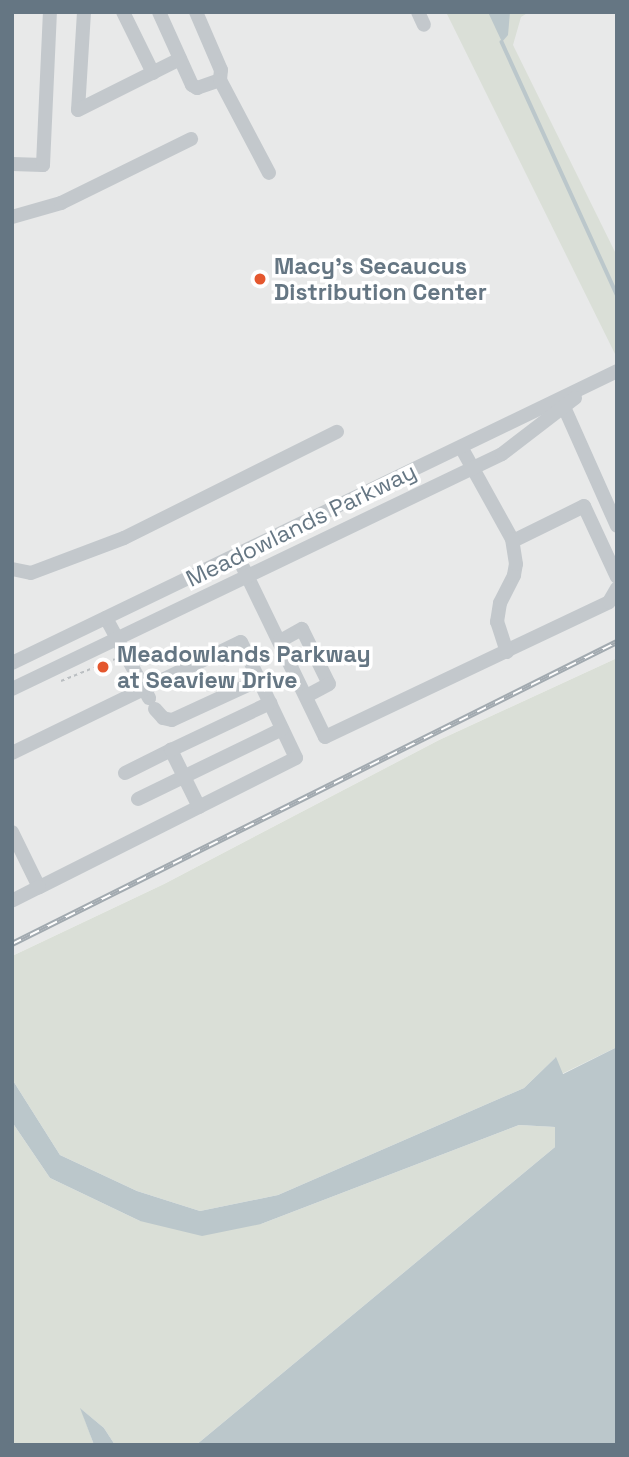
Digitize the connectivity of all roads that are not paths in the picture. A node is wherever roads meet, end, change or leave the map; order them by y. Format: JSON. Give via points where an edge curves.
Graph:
{"nodes":[{"id":1,"x":50,"y":12,"type":"edge"},
{"id":2,"x":83,"y":12,"type":"edge"},
{"id":3,"x":124,"y":12,"type":"edge"},
{"id":4,"x":159,"y":12,"type":"edge"},
{"id":5,"x":196,"y":12,"type":"edge"},
{"id":6,"x":180,"y":59,"type":"junction"},
{"id":7,"x":153,"y":73,"type":"junction"},
{"id":8,"x":220,"y":80,"type":"junction"},
{"id":9,"x":191,"y":139,"type":"dead end"},
{"id":10,"x":12,"y":164,"type":"edge"},
{"id":11,"x":269,"y":173,"type":"dead end"},
{"id":12,"x":12,"y":217,"type":"edge"},
{"id":13,"x":617,"y":371,"type":"edge"},
{"id":14,"x":597,"y":381,"type":"junction"},
{"id":15,"x":564,"y":407,"type":"junction"},
{"id":16,"x":337,"y":432,"type":"dead end"},
{"id":17,"x":461,"y":447,"type":"junction"},
{"id":18,"x":474,"y":467,"type":"junction"},
{"id":19,"x":617,"y":526,"type":"edge"},
{"id":20,"x":512,"y":539,"type":"junction"},
{"id":21,"x":237,"y":555,"type":"junction"},
{"id":22,"x":12,"y":569,"type":"edge"},
{"id":23,"x":249,"y":576,"type":"junction"},
{"id":24,"x":617,"y":577,"type":"edge"},
{"id":25,"x":617,"y":588,"type":"edge"},
{"id":26,"x":106,"y":618,"type":"junction"},
{"id":27,"x":117,"y":640,"type":"junction"},
{"id":28,"x":280,"y":640,"type":"junction"},
{"id":29,"x":507,"y":652,"type":"junction"},
{"id":30,"x":12,"y":663,"type":"edge"},
{"id":31,"x":259,"y":680,"type":"junction"},
{"id":32,"x":12,"y":689,"type":"edge"},
{"id":33,"x":306,"y":696,"type":"junction"},
{"id":34,"x":149,"y":698,"type":"junction"},
{"id":35,"x":270,"y":703,"type":"junction"},
{"id":36,"x":282,"y":729,"type":"junction"},
{"id":37,"x":171,"y":750,"type":"junction"},
{"id":38,"x":12,"y":753,"type":"edge"},
{"id":39,"x":125,"y":773,"type":"dead end"},
{"id":40,"x":185,"y":777,"type":"junction"},
{"id":41,"x":138,"y":799,"type":"dead end"},
{"id":42,"x":198,"y":807,"type":"junction"},
{"id":43,"x":12,"y":832,"type":"edge"},
{"id":44,"x":39,"y":887,"type":"junction"},
{"id":45,"x":12,"y":901,"type":"edge"}],
"edges":[{"from":1,"to":10,"type":"street","via":[[43,165]]},
{"from":2,"to":7,"type":"street","via":[[78,110]]},
{"from":3,"to":7,"type":"street"},
{"from":4,"to":6,"type":"street"},
{"from":5,"to":8,"type":"street","via":[[221,70]]},
{"from":6,"to":7,"type":"street"},
{"from":6,"to":8,"type":"street","via":[[197,88]]},
{"from":8,"to":11,"type":"street"},
{"from":9,"to":12,"type":"street","via":[[61,203]]},
{"from":13,"to":14,"type":"street","name":"Meadowlands Parkway"},
{"from":14,"to":15,"type":"street","name":"Meadowlands Parkway"},
{"from":14,"to":17,"type":"street","name":"Meadowlands Parkway"},
{"from":15,"to":18,"type":"street","name":"Meadowlands Parkway","via":[[514,446]]},
{"from":15,"to":19,"type":"street"},
{"from":16,"to":22,"type":"street","via":[[124,538],[31,573]]},
{"from":17,"to":18,"type":"street"},
{"from":17,"to":21,"type":"street","name":"Meadowlands Parkway"},
{"from":18,"to":20,"type":"street"},
{"from":18,"to":23,"type":"street","name":"Meadowlands Parkway"},
{"from":20,"to":24,"type":"street","via":[[584,506]]},
{"from":20,"to":29,"type":"street","via":[[516,564],[497,622]]},
{"from":21,"to":23,"type":"street"},
{"from":21,"to":26,"type":"street","name":"Meadowlands Parkway"},
{"from":23,"to":27,"type":"street","name":"Meadowlands Parkway"},
{"from":23,"to":28,"type":"street"},
{"from":25,"to":29,"type":"street","via":[[608,602]]},
{"from":26,"to":27,"type":"street"},
{"from":26,"to":30,"type":"street","name":"Meadowlands Parkway"},
{"from":27,"to":32,"type":"street","name":"Meadowlands Parkway"},
{"from":27,"to":34,"type":"street"},
{"from":28,"to":33,"type":"street"},
{"from":28,"to":33,"type":"street","via":[[302,629],[329,684]]},
{"from":29,"to":33,"type":"street","via":[[325,737]]},
{"from":31,"to":34,"type":"street","via":[[172,720],[163,718]]},
{"from":31,"to":34,"type":"street","via":[[241,642]]},
{"from":31,"to":35,"type":"street"},
{"from":34,"to":38,"type":"street"},
{"from":35,"to":36,"type":"street"},
{"from":35,"to":37,"type":"street"},
{"from":36,"to":40,"type":"street"},
{"from":36,"to":42,"type":"street","via":[[296,758]]},
{"from":37,"to":39,"type":"street"},
{"from":37,"to":40,"type":"street"},
{"from":40,"to":41,"type":"street"},
{"from":40,"to":42,"type":"street"},
{"from":42,"to":44,"type":"street"},
{"from":43,"to":44,"type":"street"},
{"from":44,"to":45,"type":"street"}]}
